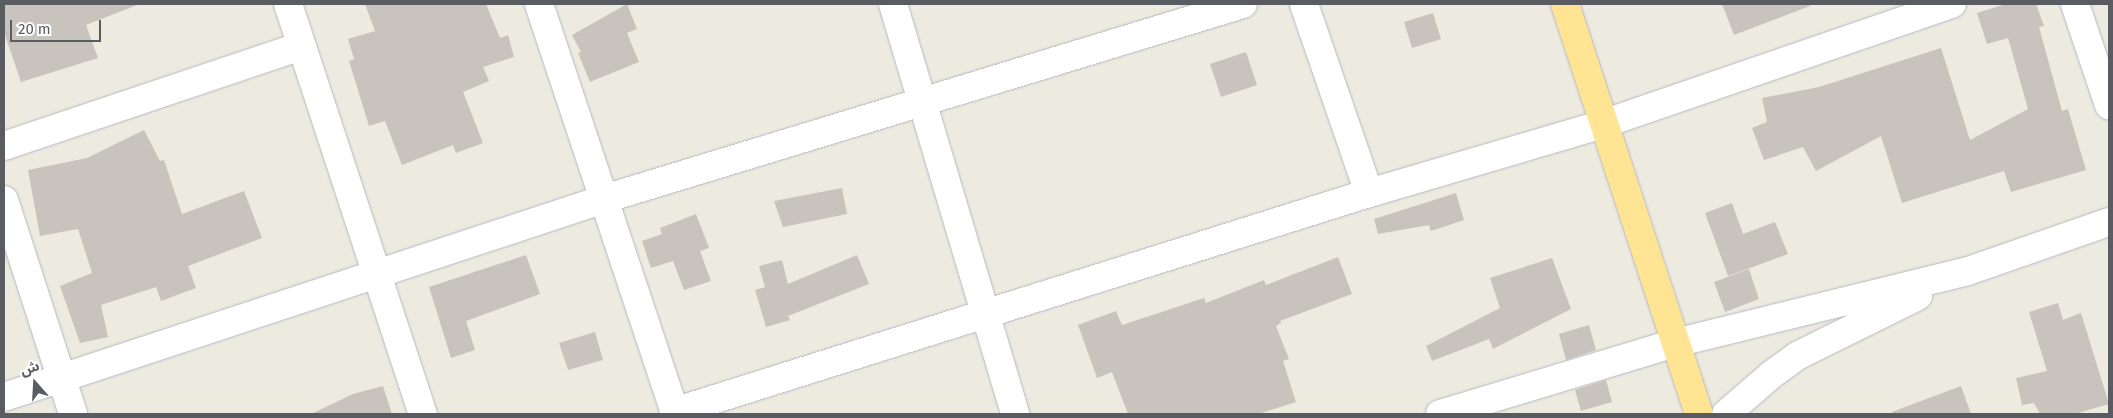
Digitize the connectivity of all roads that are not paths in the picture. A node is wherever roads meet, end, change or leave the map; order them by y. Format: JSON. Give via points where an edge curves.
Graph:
{"nodes":[{"id":1,"x":288,"y":4,"type":"edge"},
{"id":2,"x":539,"y":4,"type":"edge"},
{"id":3,"x":894,"y":4,"type":"edge"},
{"id":4,"x":1243,"y":4,"type":"edge"},
{"id":5,"x":1304,"y":4,"type":"edge"},
{"id":6,"x":1565,"y":4,"type":"edge"},
{"id":7,"x":1952,"y":4,"type":"edge"},
{"id":8,"x":2075,"y":4,"type":"edge"},
{"id":9,"x":301,"y":46,"type":"junction"},
{"id":10,"x":923,"y":104,"type":"junction"},
{"id":11,"x":2109,"y":104,"type":"edge"},
{"id":12,"x":1603,"y":124,"type":"junction"},
{"id":13,"x":4,"y":146,"type":"edge"},
{"id":14,"x":1369,"y":193,"type":"junction"},
{"id":15,"x":604,"y":199,"type":"junction"},
{"id":16,"x":4,"y":200,"type":"edge"},
{"id":17,"x":2109,"y":222,"type":"edge"},
{"id":18,"x":1968,"y":271,"type":"junction"},
{"id":19,"x":376,"y":274,"type":"junction"},
{"id":20,"x":984,"y":315,"type":"junction"},
{"id":21,"x":1675,"y":343,"type":"junction"},
{"id":22,"x":61,"y":379,"type":"junction"},
{"id":23,"x":4,"y":397,"type":"edge"},
{"id":24,"x":675,"y":413,"type":"edge"},
{"id":25,"x":73,"y":414,"type":"edge"},
{"id":26,"x":423,"y":414,"type":"edge"},
{"id":27,"x":1015,"y":414,"type":"edge"},
{"id":28,"x":1440,"y":414,"type":"edge"},
{"id":29,"x":1699,"y":414,"type":"edge"},
{"id":30,"x":1726,"y":414,"type":"edge"}],
"edges":[{"from":1,"to":9,"type":"street"},
{"from":2,"to":15,"type":"street"},
{"from":3,"to":10,"type":"street"},
{"from":4,"to":10,"type":"street"},
{"from":5,"to":14,"type":"street"},
{"from":6,"to":12,"type":"highway"},
{"from":7,"to":12,"type":"street"},
{"from":8,"to":11,"type":"street"},
{"from":9,"to":13,"type":"street"},
{"from":9,"to":19,"type":"street"},
{"from":10,"to":15,"type":"street"},
{"from":10,"to":20,"type":"street"},
{"from":12,"to":14,"type":"street"},
{"from":12,"to":21,"type":"highway"},
{"from":14,"to":20,"type":"street"},
{"from":15,"to":19,"type":"street"},
{"from":15,"to":24,"type":"street"},
{"from":16,"to":22,"type":"street"},
{"from":17,"to":18,"type":"street"},
{"from":18,"to":21,"type":"street"},
{"from":18,"to":30,"type":"street","via":[[1799,355],[1770,375]]},
{"from":19,"to":22,"type":"street"},
{"from":19,"to":26,"type":"street"},
{"from":20,"to":24,"type":"street"},
{"from":20,"to":27,"type":"street"},
{"from":21,"to":28,"type":"street"},
{"from":21,"to":29,"type":"highway"},
{"from":22,"to":23,"type":"street"},
{"from":22,"to":25,"type":"street"}]}
